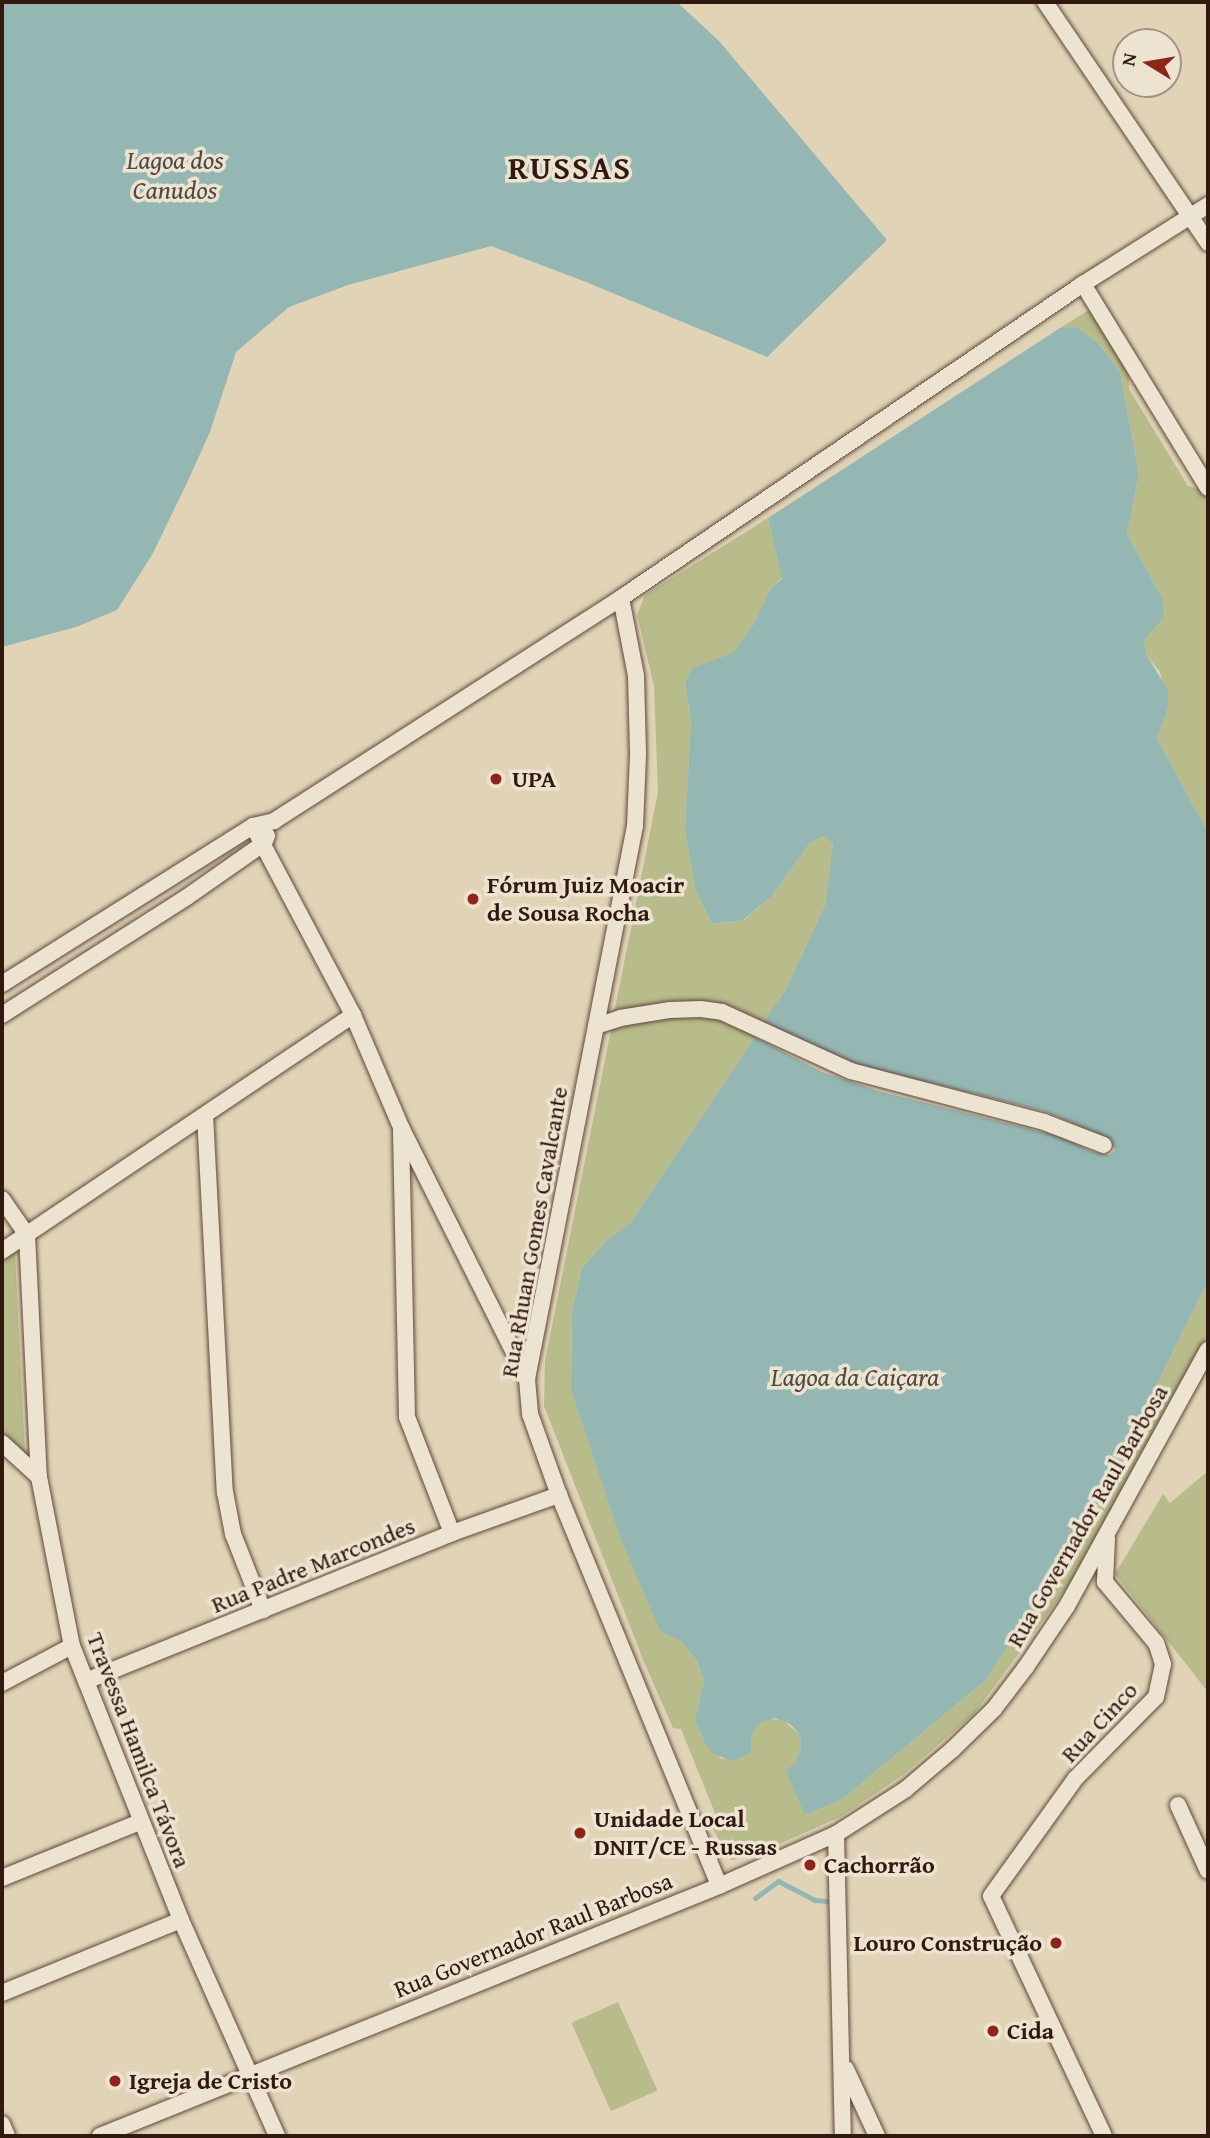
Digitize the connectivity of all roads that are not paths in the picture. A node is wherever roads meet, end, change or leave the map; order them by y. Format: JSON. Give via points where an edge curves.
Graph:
{"nodes":[{"id":1,"x":1045,"y":2,"type":"edge"},
{"id":2,"x":1208,"y":205,"type":"edge"},
{"id":3,"x":1191,"y":218,"type":"junction"},
{"id":4,"x":1208,"y":243,"type":"edge"},
{"id":5,"x":1083,"y":284,"type":"junction"},
{"id":6,"x":1208,"y":488,"type":"edge"},
{"id":7,"x":621,"y":598,"type":"junction"},
{"id":8,"x":274,"y":821,"type":"junction"},
{"id":9,"x":253,"y":825,"type":"junction"},
{"id":10,"x":264,"y":843,"type":"junction"},
{"id":11,"x":2,"y":984,"type":"edge"},
{"id":12,"x":2,"y":1015,"type":"edge"},
{"id":13,"x":353,"y":1015,"type":"junction"},
{"id":14,"x":596,"y":1026,"type":"junction"},
{"id":15,"x":205,"y":1115,"type":"junction"},
{"id":16,"x":401,"y":1127,"type":"junction"},
{"id":17,"x":1104,"y":1145,"type":"dead end"},
{"id":18,"x":2,"y":1199,"type":"edge"},
{"id":19,"x":27,"y":1235,"type":"junction"},
{"id":20,"x":2,"y":1251,"type":"edge"},
{"id":21,"x":1208,"y":1350,"type":"edge"},
{"id":22,"x":527,"y":1380,"type":"junction"},
{"id":23,"x":2,"y":1443,"type":"edge"},
{"id":24,"x":39,"y":1477,"type":"junction"},
{"id":25,"x":559,"y":1495,"type":"junction"},
{"id":26,"x":1107,"y":1531,"type":"junction"},
{"id":27,"x":452,"y":1533,"type":"junction"},
{"id":28,"x":262,"y":1610,"type":"junction"},
{"id":29,"x":72,"y":1646,"type":"junction"},
{"id":30,"x":86,"y":1681,"type":"junction"},
{"id":31,"x":2,"y":1683,"type":"edge"},
{"id":32,"x":1178,"y":1805,"type":"dead end"},
{"id":33,"x":140,"y":1822,"type":"junction"},
{"id":34,"x":836,"y":1834,"type":"junction"},
{"id":35,"x":1206,"y":1861,"type":"edge"},
{"id":36,"x":2,"y":1878,"type":"edge"},
{"id":37,"x":719,"y":1886,"type":"junction"},
{"id":38,"x":181,"y":1920,"type":"junction"},
{"id":39,"x":2,"y":1993,"type":"edge"},
{"id":40,"x":843,"y":2063,"type":"junction"},
{"id":41,"x":251,"y":2074,"type":"junction"},
{"id":42,"x":2,"y":2124,"type":"edge"},
{"id":43,"x":6,"y":2136,"type":"edge"},
{"id":44,"x":100,"y":2136,"type":"edge"},
{"id":45,"x":277,"y":2136,"type":"edge"},
{"id":46,"x":843,"y":2136,"type":"edge"},
{"id":47,"x":877,"y":2136,"type":"edge"},
{"id":48,"x":1104,"y":2136,"type":"edge"}],
"edges":[{"from":1,"to":3,"type":"street"},
{"from":2,"to":3,"type":"street"},
{"from":3,"to":4,"type":"street"},
{"from":3,"to":5,"type":"street"},
{"from":5,"to":6,"type":"street"},
{"from":5,"to":7,"type":"street"},
{"from":7,"to":8,"type":"street"},
{"from":7,"to":14,"type":"street","name":"Rua Rhuan Gomes Cavalcante","via":[[636,676],[635,826]]},
{"from":8,"to":9,"type":"street"},
{"from":8,"to":10,"type":"street"},
{"from":9,"to":10,"type":"street"},
{"from":9,"to":11,"type":"street"},
{"from":10,"to":12,"type":"street"},
{"from":10,"to":13,"type":"street"},
{"from":13,"to":15,"type":"street"},
{"from":13,"to":16,"type":"street"},
{"from":14,"to":17,"type":"street","via":[[670,1010],[722,1012],[851,1071],[1044,1122]]},
{"from":14,"to":22,"type":"street","name":"Rua Rhuan Gomes Cavalcante"},
{"from":15,"to":19,"type":"street"},
{"from":15,"to":28,"type":"street","via":[[225,1492],[233,1534]]},
{"from":16,"to":22,"type":"street"},
{"from":16,"to":27,"type":"street","via":[[407,1417]]},
{"from":18,"to":19,"type":"street"},
{"from":19,"to":20,"type":"street"},
{"from":19,"to":24,"type":"street","name":"Travessa Hamilca Távora"},
{"from":21,"to":26,"type":"street","name":"Rua Governador Raul Barbosa"},
{"from":22,"to":25,"type":"street","name":"Rua Rhuan Gomes Cavalcante","via":[[530,1414]]},
{"from":23,"to":24,"type":"street"},
{"from":24,"to":29,"type":"street","name":"Travessa Hamilca Távora"},
{"from":25,"to":27,"type":"street","name":"Rua Padre Marcondes"},
{"from":25,"to":37,"type":"street","name":"Rua Rhuan Gomes Cavalcante"},
{"from":26,"to":34,"type":"street","name":"Rua Governador Raul Barbosa","via":[[1067,1606],[994,1709],[906,1788]]},
{"from":26,"to":48,"type":"street","name":"Rua Cinco","via":[[1105,1582],[1156,1643],[1163,1664],[1156,1697],[1075,1779],[991,1896]]},
{"from":27,"to":28,"type":"street","name":"Rua Padre Marcondes"},
{"from":28,"to":30,"type":"street","name":"Rua Padre Marcondes"},
{"from":29,"to":30,"type":"street","name":"Travessa Hamilca Távora"},
{"from":29,"to":31,"type":"street"},
{"from":30,"to":33,"type":"street","name":"Travessa Hamilca Távora"},
{"from":32,"to":35,"type":"street"},
{"from":33,"to":36,"type":"street"},
{"from":33,"to":38,"type":"street","name":"Travessa Hamilca Távora"},
{"from":34,"to":37,"type":"street","name":"Rua Governador Raul Barbosa"},
{"from":34,"to":40,"type":"street"},
{"from":37,"to":41,"type":"street","name":"Rua Governador Raul Barbosa"},
{"from":38,"to":39,"type":"street"},
{"from":38,"to":41,"type":"street","name":"Travessa Hamilca Távora"},
{"from":40,"to":46,"type":"street"},
{"from":40,"to":47,"type":"street"},
{"from":41,"to":44,"type":"street","name":"Rua Governador Raul Barbosa"},
{"from":41,"to":45,"type":"street","name":"Travessa Hamilca Távora"},
{"from":42,"to":43,"type":"street"}]}
